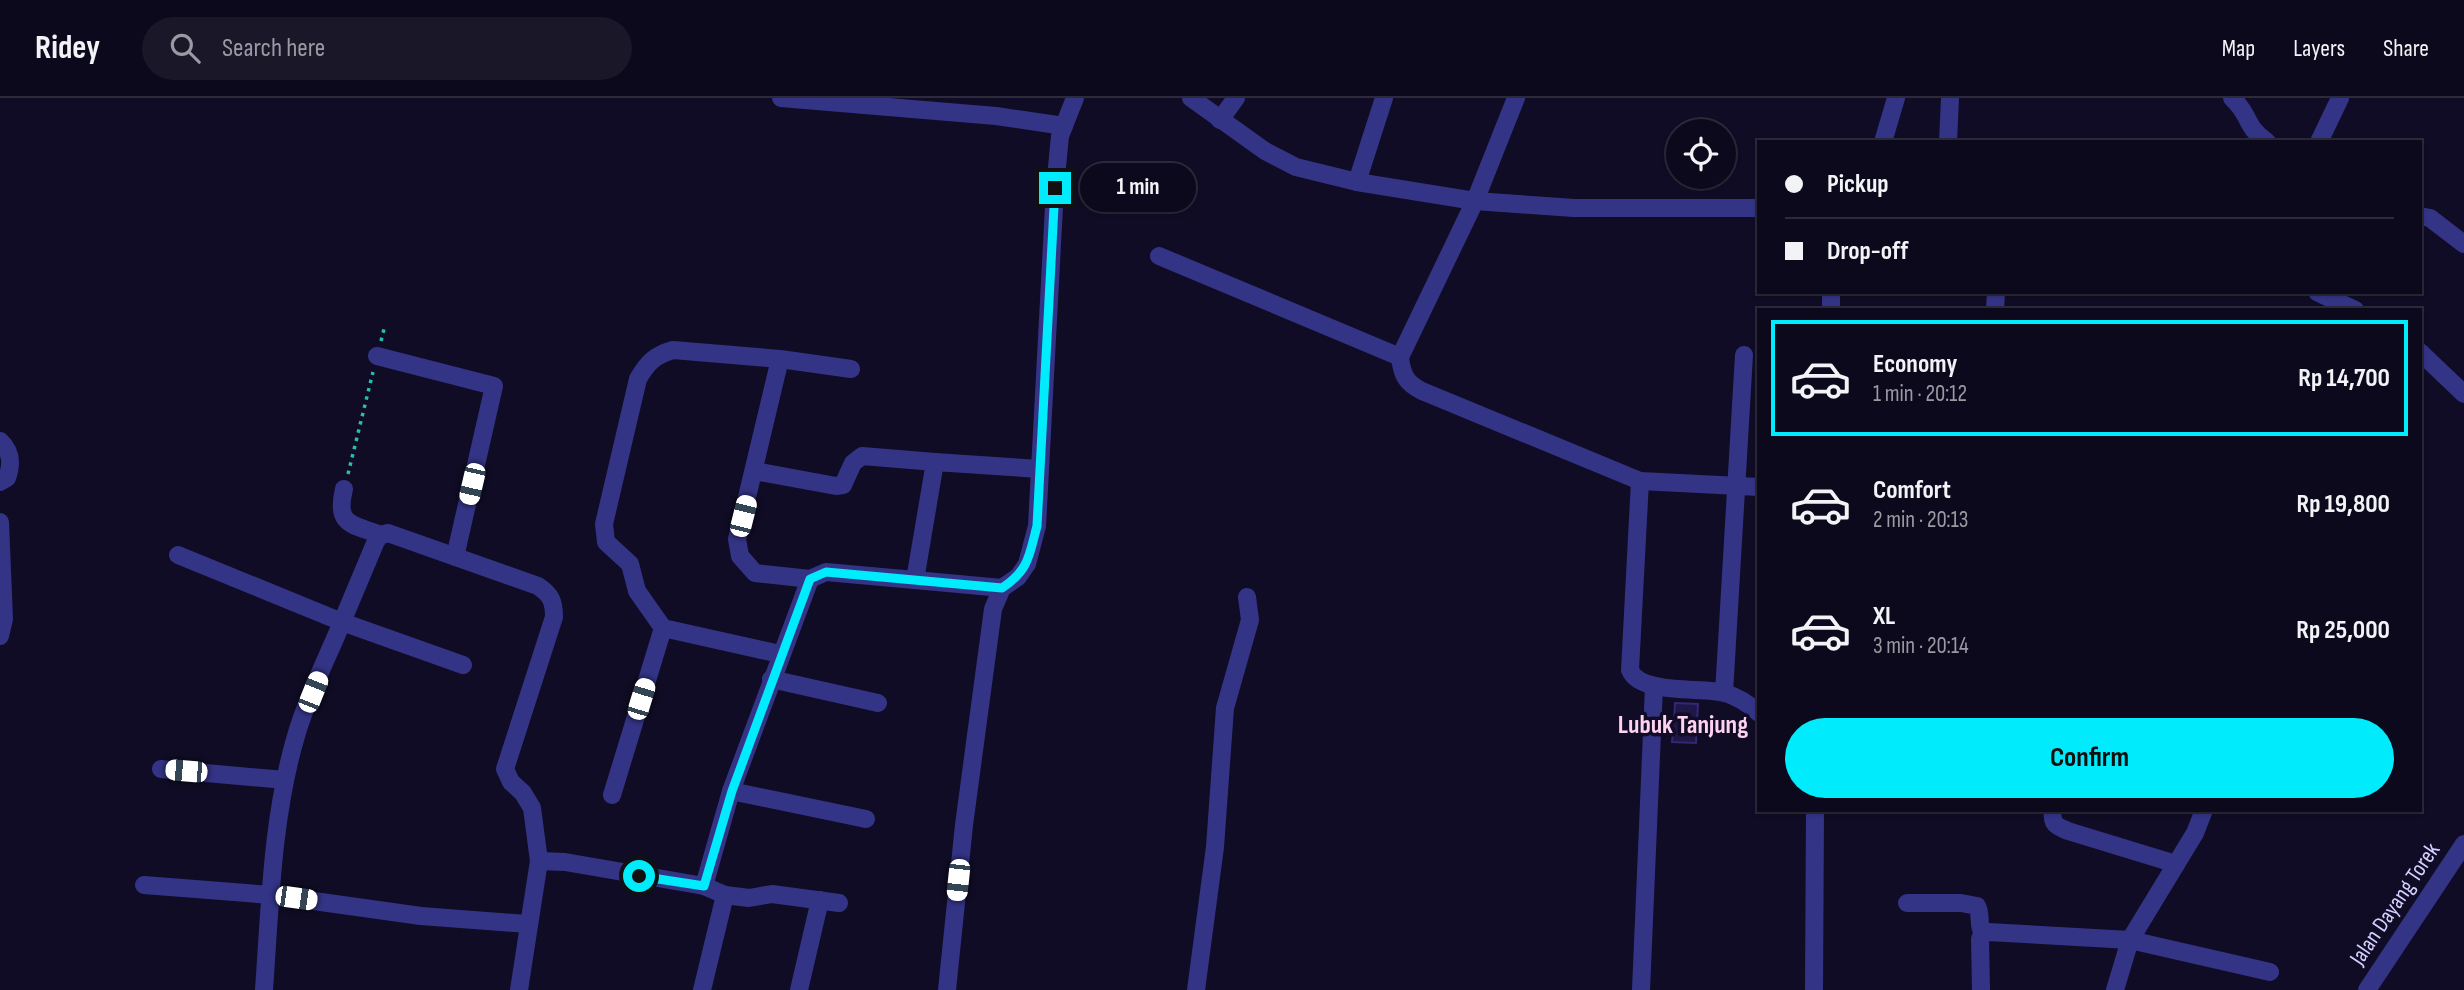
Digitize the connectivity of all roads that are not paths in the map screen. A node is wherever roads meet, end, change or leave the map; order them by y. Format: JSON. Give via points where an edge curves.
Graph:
{"nodes":[{"id":1,"x":781,"y":98,"type":"edge"},
{"id":2,"x":1075,"y":98,"type":"edge"},
{"id":3,"x":1191,"y":98,"type":"edge"},
{"id":4,"x":1236,"y":98,"type":"edge"},
{"id":5,"x":1384,"y":98,"type":"edge"},
{"id":6,"x":1516,"y":98,"type":"edge"},
{"id":7,"x":1896,"y":98,"type":"edge"},
{"id":8,"x":1950,"y":98,"type":"edge"},
{"id":9,"x":2232,"y":98,"type":"edge"},
{"id":10,"x":2340,"y":98,"type":"edge"},
{"id":11,"x":1220,"y":120,"type":"junction"},
{"id":12,"x":1064,"y":126,"type":"junction"},
{"id":13,"x":1884,"y":140,"type":"edge"},
{"id":14,"x":1948,"y":140,"type":"edge"},
{"id":15,"x":2264,"y":140,"type":"edge"},
{"id":16,"x":2320,"y":140,"type":"edge"},
{"id":17,"x":1357,"y":182,"type":"junction"},
{"id":18,"x":1475,"y":201,"type":"junction"},
{"id":19,"x":1757,"y":208,"type":"edge"},
{"id":20,"x":2422,"y":216,"type":"edge"},
{"id":21,"x":2464,"y":244,"type":"edge"},
{"id":22,"x":1159,"y":256,"type":"dead end"},
{"id":23,"x":2321,"y":294,"type":"edge"},
{"id":24,"x":2351,"y":308,"type":"edge"},
{"id":25,"x":2422,"y":354,"type":"edge"},
{"id":26,"x":1744,"y":355,"type":"dead end"},
{"id":27,"x":377,"y":356,"type":"road end"},
{"id":28,"x":1400,"y":357,"type":"junction"},
{"id":29,"x":780,"y":359,"type":"junction"},
{"id":30,"x":851,"y":369,"type":"dead end"},
{"id":31,"x":2464,"y":394,"type":"edge"},
{"id":32,"x":0,"y":441,"type":"edge"},
{"id":33,"x":934,"y":461,"type":"junction"},
{"id":34,"x":1040,"y":469,"type":"junction"},
{"id":35,"x":754,"y":471,"type":"junction"},
{"id":36,"x":1640,"y":481,"type":"junction"},
{"id":37,"x":0,"y":482,"type":"edge"},
{"id":38,"x":1735,"y":487,"type":"junction"},
{"id":39,"x":1757,"y":487,"type":"edge"},
{"id":40,"x":344,"y":489,"type":"road end"},
{"id":41,"x":0,"y":522,"type":"edge"},
{"id":42,"x":0,"y":532,"type":"edge"},
{"id":43,"x":382,"y":535,"type":"junction"},
{"id":44,"x":178,"y":555,"type":"dead end"},
{"id":45,"x":455,"y":557,"type":"junction"},
{"id":46,"x":810,"y":579,"type":"junction"},
{"id":47,"x":915,"y":580,"type":"junction"},
{"id":48,"x":1002,"y":588,"type":"junction"},
{"id":49,"x":1247,"y":597,"type":"dead end"},
{"id":50,"x":342,"y":622,"type":"junction"},
{"id":51,"x":2,"y":627,"type":"edge"},
{"id":52,"x":663,"y":628,"type":"junction"},
{"id":53,"x":780,"y":654,"type":"junction"},
{"id":54,"x":463,"y":665,"type":"dead end"},
{"id":55,"x":771,"y":679,"type":"junction"},
{"id":56,"x":1654,"y":686,"type":"junction"},
{"id":57,"x":1724,"y":693,"type":"junction"},
{"id":58,"x":877,"y":703,"type":"dead end"},
{"id":59,"x":1757,"y":711,"type":"edge"},
{"id":60,"x":161,"y":769,"type":"dead end"},
{"id":61,"x":285,"y":780,"type":"junction"},
{"id":62,"x":732,"y":791,"type":"junction"},
{"id":63,"x":612,"y":795,"type":"dead end"},
{"id":64,"x":1815,"y":812,"type":"edge"},
{"id":65,"x":2053,"y":812,"type":"edge"},
{"id":66,"x":2203,"y":812,"type":"edge"},
{"id":67,"x":866,"y":819,"type":"dead end"},
{"id":68,"x":2464,"y":844,"type":"edge"},
{"id":69,"x":539,"y":862,"type":"junction"},
{"id":70,"x":2176,"y":864,"type":"junction"},
{"id":71,"x":144,"y":885,"type":"dead end"},
{"id":72,"x":704,"y":886,"type":"junction"},
{"id":73,"x":271,"y":895,"type":"junction"},
{"id":74,"x":725,"y":895,"type":"junction"},
{"id":75,"x":820,"y":900,"type":"junction"},
{"id":76,"x":839,"y":902,"type":"dead end"},
{"id":77,"x":1907,"y":904,"type":"dead end"},
{"id":78,"x":527,"y":924,"type":"junction"},
{"id":79,"x":1983,"y":934,"type":"junction"},
{"id":80,"x":2130,"y":940,"type":"junction"},
{"id":81,"x":2270,"y":972,"type":"dead end"},
{"id":82,"x":264,"y":990,"type":"edge"},
{"id":83,"x":519,"y":990,"type":"edge"},
{"id":84,"x":702,"y":990,"type":"edge"},
{"id":85,"x":799,"y":990,"type":"edge"},
{"id":86,"x":947,"y":990,"type":"edge"},
{"id":87,"x":1196,"y":990,"type":"edge"},
{"id":88,"x":1641,"y":990,"type":"edge"},
{"id":89,"x":1814,"y":990,"type":"edge"},
{"id":90,"x":1980,"y":990,"type":"edge"},
{"id":91,"x":2115,"y":990,"type":"edge"},
{"id":92,"x":2367,"y":990,"type":"edge"}],
"edges":[{"from":1,"to":12,"type":"street"},
{"from":2,"to":12,"type":"street"},
{"from":3,"to":11,"type":"street"},
{"from":4,"to":11,"type":"street"},
{"from":5,"to":17,"type":"street"},
{"from":6,"to":18,"type":"street"},
{"from":7,"to":13,"type":"street"},
{"from":8,"to":14,"type":"street"},
{"from":9,"to":15,"type":"street","via":[[2244,108],[2251,130]]},
{"from":10,"to":16,"type":"street"},
{"from":11,"to":17,"type":"street","via":[[1296,166]]},
{"from":12,"to":34,"type":"street","via":[[1055,188]]},
{"from":17,"to":18,"type":"street"},
{"from":18,"to":19,"type":"street","via":[[1574,208]]},
{"from":18,"to":28,"type":"street"},
{"from":20,"to":21,"type":"street"},
{"from":22,"to":28,"type":"street"},
{"from":23,"to":24,"type":"street"},
{"from":25,"to":31,"type":"street"},
{"from":26,"to":38,"type":"street"},
{"from":27,"to":45,"type":"street","via":[[494,386]]},
{"from":28,"to":36,"type":"street","via":[[1410,385]]},
{"from":29,"to":30,"type":"street"},
{"from":29,"to":35,"type":"street"},
{"from":29,"to":52,"type":"street","via":[[673,350],[647,363],[638,379],[604,534],[606,542],[630,564],[637,592]]},
{"from":32,"to":37,"type":"street","via":[[11,466],[7,478]]},
{"from":33,"to":34,"type":"street"},
{"from":33,"to":35,"type":"street","via":[[862,457],[853,463],[843,485],[836,486]]},
{"from":33,"to":47,"type":"street"},
{"from":34,"to":48,"type":"street","via":[[1037,526],[1027,564]]},
{"from":35,"to":46,"type":"street","via":[[737,539],[740,556],[755,573]]},
{"from":36,"to":38,"type":"street"},
{"from":36,"to":56,"type":"street","via":[[1630,670],[1639,682]]},
{"from":38,"to":39,"type":"street"},
{"from":38,"to":57,"type":"street"},
{"from":40,"to":43,"type":"street","via":[[343,517]]},
{"from":41,"to":42,"type":"street"},
{"from":42,"to":51,"type":"street"},
{"from":43,"to":45,"type":"street","via":[[388,533]]},
{"from":43,"to":50,"type":"street"},
{"from":44,"to":50,"type":"street"},
{"from":45,"to":69,"type":"street","via":[[538,586],[554,603],[554,617],[505,769],[532,808]]},
{"from":46,"to":47,"type":"street","via":[[826,572]]},
{"from":46,"to":53,"type":"street"},
{"from":47,"to":48,"type":"street"},
{"from":48,"to":86,"type":"street","via":[[993,609]]},
{"from":49,"to":87,"type":"street","via":[[1250,620],[1225,708],[1216,847]]},
{"from":50,"to":54,"type":"street"},
{"from":50,"to":61,"type":"street","via":[[296,734]]},
{"from":52,"to":53,"type":"street"},
{"from":52,"to":63,"type":"street"},
{"from":53,"to":55,"type":"street"},
{"from":55,"to":58,"type":"street"},
{"from":55,"to":62,"type":"street"},
{"from":56,"to":57,"type":"street"},
{"from":56,"to":88,"type":"street"},
{"from":57,"to":59,"type":"street"},
{"from":60,"to":61,"type":"street"},
{"from":61,"to":73,"type":"street"},
{"from":62,"to":67,"type":"street"},
{"from":62,"to":72,"type":"street"},
{"from":64,"to":89,"type":"street"},
{"from":65,"to":70,"type":"street","via":[[2055,825],[2068,831]]},
{"from":66,"to":70,"type":"street"},
{"from":68,"to":92,"type":"street","name":"Jalan Dayang Torek"},
{"from":69,"to":72,"type":"street","via":[[565,862]]},
{"from":69,"to":78,"type":"street"},
{"from":70,"to":80,"type":"street"},
{"from":71,"to":73,"type":"street"},
{"from":72,"to":74,"type":"street"},
{"from":73,"to":78,"type":"street","via":[[421,916]]},
{"from":73,"to":82,"type":"street"},
{"from":74,"to":75,"type":"street"},
{"from":74,"to":84,"type":"street"},
{"from":75,"to":76,"type":"street"},
{"from":75,"to":85,"type":"street"},
{"from":77,"to":79,"type":"street","via":[[1974,904]]},
{"from":78,"to":83,"type":"street"},
{"from":79,"to":80,"type":"street"},
{"from":79,"to":90,"type":"street"},
{"from":80,"to":81,"type":"street"},
{"from":80,"to":91,"type":"street"}]}
